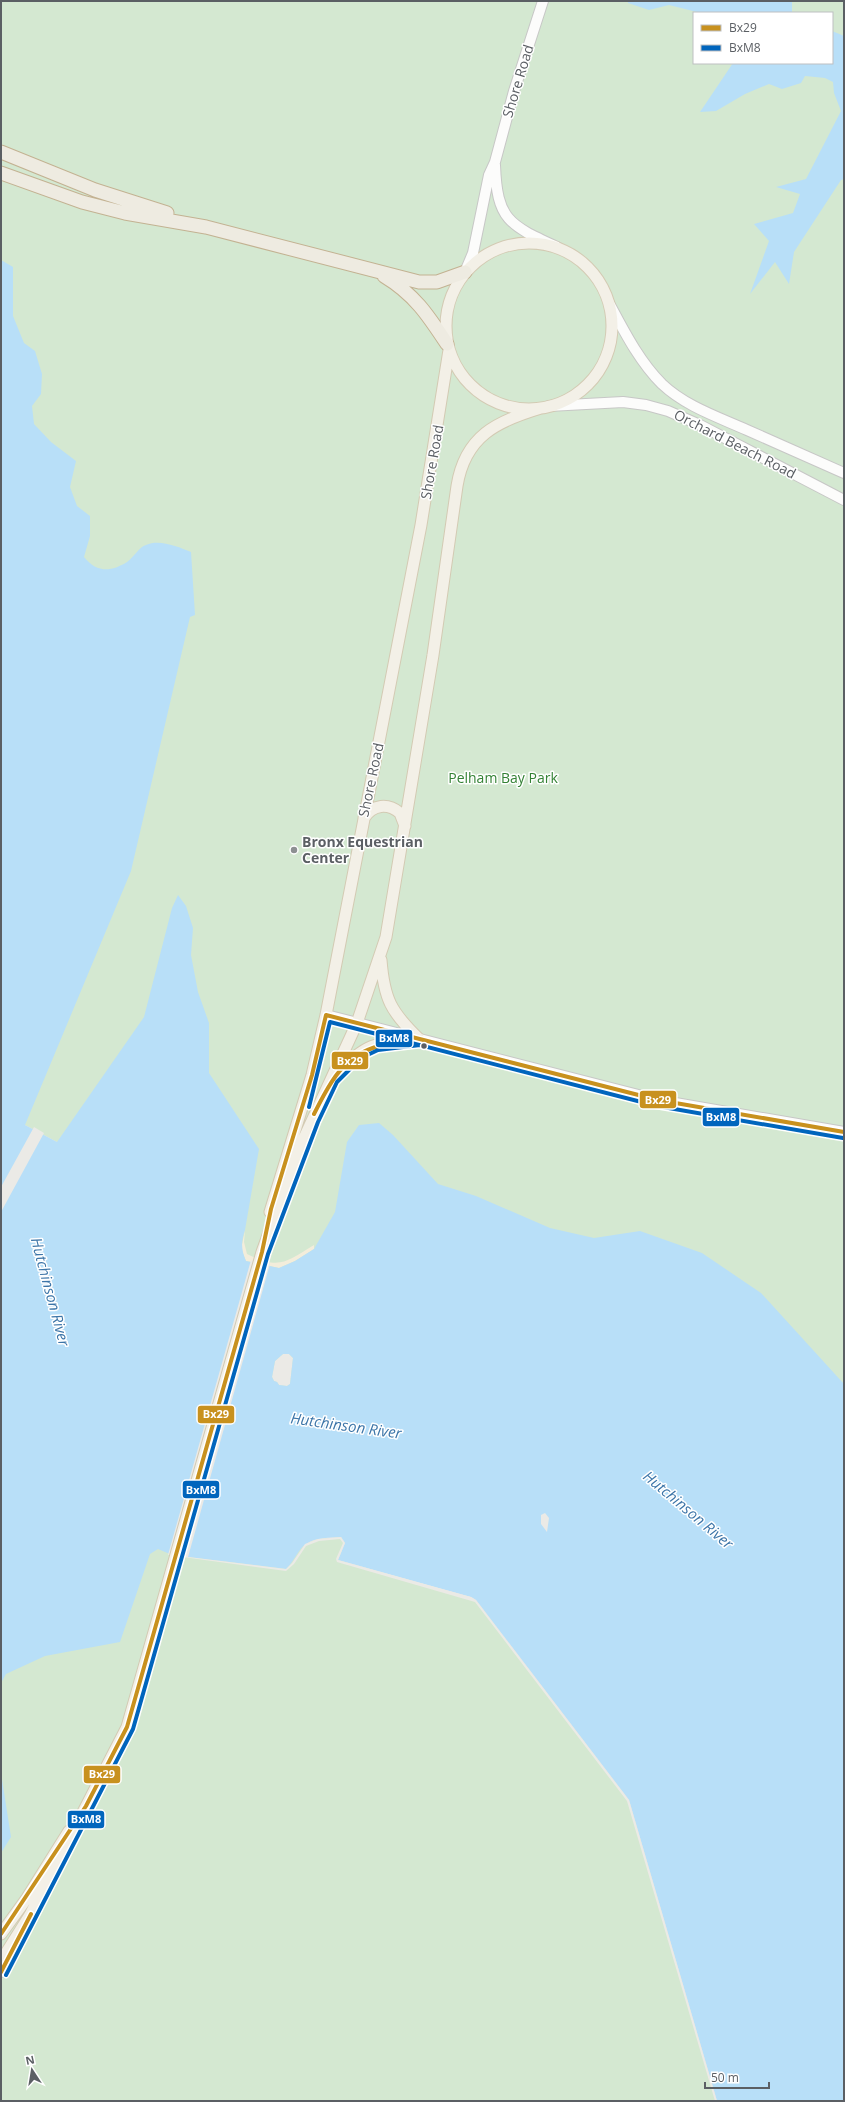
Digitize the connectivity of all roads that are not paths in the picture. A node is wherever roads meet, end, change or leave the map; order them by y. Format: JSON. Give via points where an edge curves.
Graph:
{"nodes":[{"id":1,"x":543,"y":1,"type":"edge"},
{"id":2,"x":1,"y":152,"type":"edge"},
{"id":3,"x":495,"y":162,"type":"junction"},
{"id":4,"x":1,"y":173,"type":"edge"},
{"id":5,"x":206,"y":227,"type":"junction"},
{"id":6,"x":557,"y":247,"type":"junction"},
{"id":7,"x":372,"y":270,"type":"junction"},
{"id":8,"x":466,"y":272,"type":"junction"},
{"id":9,"x":609,"y":303,"type":"junction"},
{"id":10,"x":448,"y":347,"type":"junction"},
{"id":11,"x":545,"y":407,"type":"junction"},
{"id":12,"x":844,"y":473,"type":"edge"},
{"id":13,"x":844,"y":500,"type":"edge"},
{"id":14,"x":363,"y":821,"type":"junction"},
{"id":15,"x":405,"y":829,"type":"junction"},
{"id":16,"x":381,"y":955,"type":"junction"},
{"id":17,"x":326,"y":1015,"type":"junction"},
{"id":18,"x":357,"y":1023,"type":"junction"},
{"id":19,"x":419,"y":1039,"type":"junction"},
{"id":20,"x":332,"y":1078,"type":"junction"},
{"id":21,"x":844,"y":1132,"type":"edge"},
{"id":22,"x":262,"y":1252,"type":"junction"},
{"id":23,"x":86,"y":1806,"type":"junction"},
{"id":24,"x":30,"y":1916,"type":"junction"},
{"id":25,"x":1,"y":1934,"type":"edge"},
{"id":26,"x":1,"y":1961,"type":"edge"},
{"id":27,"x":1,"y":1972,"type":"edge"}],
"edges":[{"from":1,"to":3,"type":"main road","name":"Shore Road","via":[[514,91]]},
{"from":2,"to":5,"type":"highway","via":[[95,190]]},
{"from":3,"to":6,"type":"main road","name":"Shore Road","via":[[496,191],[502,209],[523,230]]},
{"from":3,"to":8,"type":"main road","name":"Shore Road","via":[[489,175],[473,253]]},
{"from":4,"to":5,"type":"highway","via":[[82,202],[125,213]]},
{"from":5,"to":7,"type":"highway"},
{"from":6,"to":8,"type":"main road","name":"Shore Road","via":[[527,242],[504,246],[483,256]]},
{"from":6,"to":9,"type":"main road","name":"Shore Road","via":[[572,254],[590,269],[603,288]]},
{"from":7,"to":8,"type":"highway","via":[[429,283]]},
{"from":7,"to":10,"type":"highway","via":[[416,299]]},
{"from":8,"to":10,"type":"main road","name":"Shore Road","via":[[448,304]]},
{"from":9,"to":11,"type":"main road","name":"Shore Road","via":[[612,334],[609,350],[601,367],[589,383],[577,393]]},
{"from":9,"to":12,"type":"main road","name":"Orchard Beach Road","via":[[641,359],[674,394],[716,416]]},
{"from":10,"to":11,"type":"main road","via":[[461,374],[482,395],[511,407]]},
{"from":10,"to":14,"type":"main road","name":"Shore Road","via":[[421,525]]},
{"from":11,"to":13,"type":"main road","name":"Orchard Beach Road","via":[[622,402],[668,411]]},
{"from":11,"to":15,"type":"main road","name":"Shore Road","via":[[509,419],[487,431],[468,452],[459,472]]},
{"from":14,"to":15,"type":"main road","via":[[373,808],[385,806],[400,813]]},
{"from":14,"to":17,"type":"main road","name":"Shore Road"},
{"from":15,"to":16,"type":"main road","name":"Shore Road"},
{"from":16,"to":18,"type":"main road","name":"Shore Road"},
{"from":16,"to":19,"type":"main road","via":[[384,984],[391,1008]]},
{"from":17,"to":18,"type":"main road"},
{"from":17,"to":22,"type":"main road","name":"Shore Road","via":[[312,1075],[271,1209]]},
{"from":18,"to":19,"type":"main road"},
{"from":18,"to":20,"type":"main road","name":"Shore Road"},
{"from":19,"to":20,"type":"main road","via":[[388,1042],[363,1049]]},
{"from":19,"to":21,"type":"main road","via":[[658,1100]]},
{"from":20,"to":22,"type":"main road","name":"Shore Road","via":[[299,1149]]},
{"from":22,"to":23,"type":"main road","name":"Shore Road","via":[[128,1727]]},
{"from":23,"to":24,"type":"main road","name":"Shore Road"},
{"from":23,"to":25,"type":"main road","name":"Shore Road"},
{"from":24,"to":26,"type":"main road","name":"Shore Road"},
{"from":24,"to":27,"type":"main road"}]}
